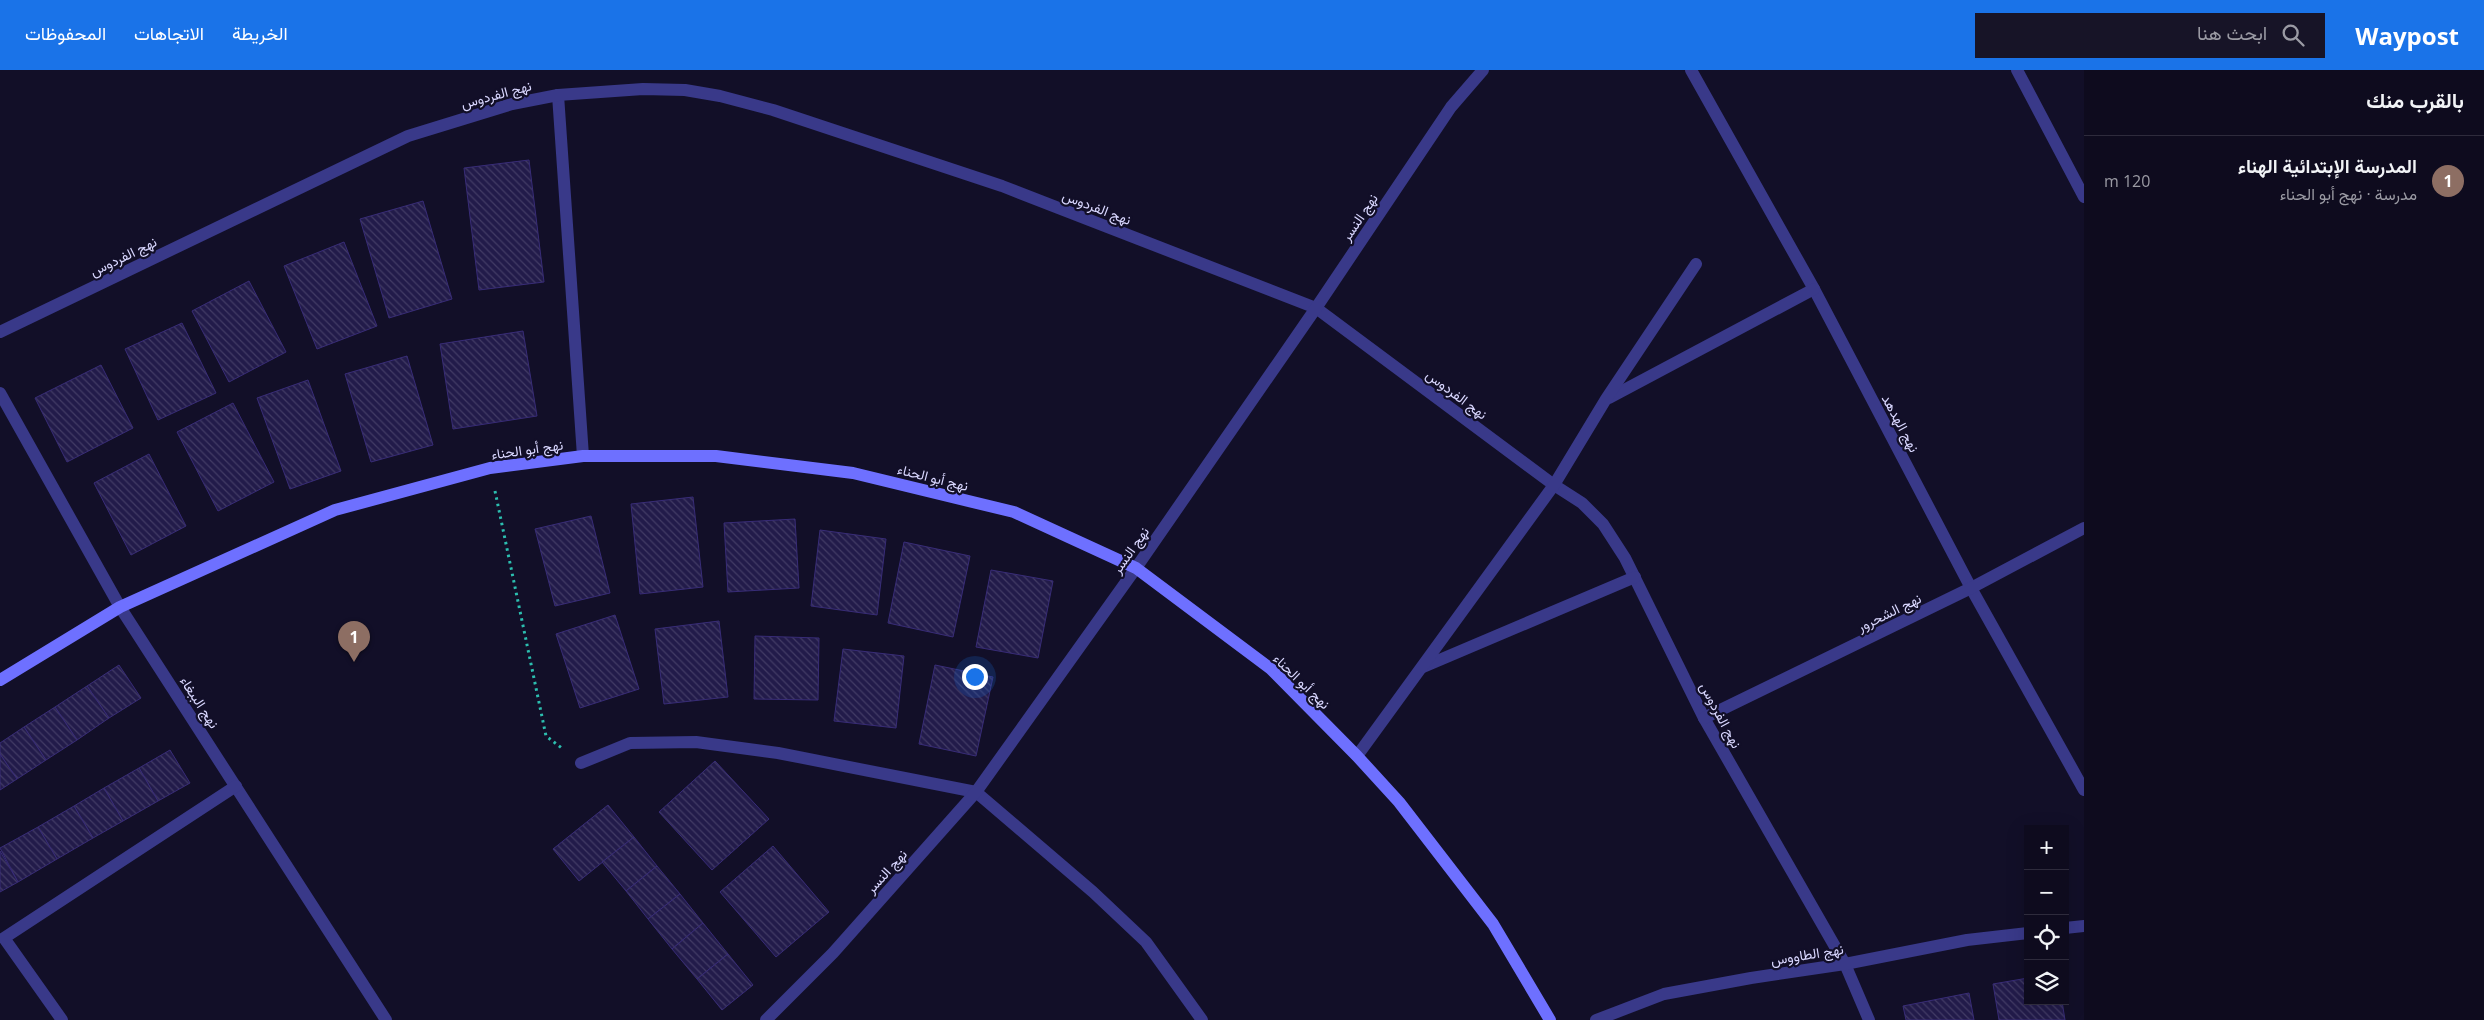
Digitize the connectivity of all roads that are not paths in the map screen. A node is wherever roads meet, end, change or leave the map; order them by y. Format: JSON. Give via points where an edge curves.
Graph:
{"nodes":[{"id":1,"x":1483,"y":70,"type":"edge"},
{"id":2,"x":1691,"y":70,"type":"edge"},
{"id":3,"x":2017,"y":70,"type":"edge"},
{"id":4,"x":558,"y":94,"type":"junction"},
{"id":5,"x":2084,"y":197,"type":"edge"},
{"id":6,"x":1696,"y":264,"type":"dead end"},
{"id":7,"x":1814,"y":289,"type":"junction"},
{"id":8,"x":1316,"y":308,"type":"junction"},
{"id":9,"x":0,"y":332,"type":"edge"},
{"id":10,"x":0,"y":393,"type":"edge"},
{"id":11,"x":1606,"y":400,"type":"junction"},
{"id":12,"x":583,"y":456,"type":"junction"},
{"id":13,"x":1554,"y":485,"type":"junction"},
{"id":14,"x":2084,"y":528,"type":"edge"},
{"id":15,"x":1136,"y":568,"type":"junction"},
{"id":16,"x":1635,"y":577,"type":"junction"},
{"id":17,"x":1971,"y":588,"type":"junction"},
{"id":18,"x":120,"y":607,"type":"junction"},
{"id":19,"x":1422,"y":668,"type":"junction"},
{"id":20,"x":0,"y":680,"type":"edge"},
{"id":21,"x":1704,"y":718,"type":"junction"},
{"id":22,"x":1357,"y":756,"type":"junction"},
{"id":23,"x":581,"y":763,"type":"road end"},
{"id":24,"x":236,"y":786,"type":"junction"},
{"id":25,"x":2084,"y":790,"type":"edge"},
{"id":26,"x":976,"y":792,"type":"junction"},
{"id":27,"x":2084,"y":926,"type":"edge"},
{"id":28,"x":2069,"y":928,"type":"edge"},
{"id":29,"x":2024,"y":933,"type":"edge"},
{"id":30,"x":1845,"y":964,"type":"junction"},
{"id":31,"x":62,"y":1020,"type":"edge"},
{"id":32,"x":386,"y":1020,"type":"edge"},
{"id":33,"x":766,"y":1020,"type":"edge"},
{"id":34,"x":1202,"y":1020,"type":"edge"},
{"id":35,"x":1550,"y":1020,"type":"edge"},
{"id":36,"x":1596,"y":1020,"type":"edge"},
{"id":37,"x":1869,"y":1020,"type":"edge"}],
"edges":[{"from":1,"to":8,"type":"street","name":"نهج النسر","via":[[1451,107]]},
{"from":2,"to":7,"type":"street","name":"نهج الهدهد"},
{"from":3,"to":5,"type":"street"},
{"from":4,"to":8,"type":"street","name":"نهج الفردوس","via":[[685,90],[773,110],[1002,186]]},
{"from":4,"to":9,"type":"street","name":"نهج الفردوس","via":[[488,111],[408,136]]},
{"from":4,"to":12,"type":"street"},
{"from":6,"to":11,"type":"street"},
{"from":7,"to":11,"type":"street"},
{"from":7,"to":17,"type":"street","name":"نهج الهدهد"},
{"from":8,"to":13,"type":"street","name":"نهج الفردوس"},
{"from":8,"to":15,"type":"street","name":"نهج النسر"},
{"from":10,"to":18,"type":"street","name":"نهج الببغاء"},
{"from":11,"to":13,"type":"street"},
{"from":12,"to":15,"type":"street","name":"نهج أبو الحناء","via":[[716,456],[853,473],[1014,512]]},
{"from":12,"to":18,"type":"street","name":"نهج أبو الحناء","via":[[490,468],[335,510]]},
{"from":13,"to":16,"type":"street","name":"نهج الفردوس","via":[[1582,503],[1603,524]]},
{"from":13,"to":19,"type":"street"},
{"from":14,"to":17,"type":"street","name":"نهج الشحرور"},
{"from":15,"to":22,"type":"street","name":"نهج أبو الحناء","via":[[1271,669]]},
{"from":15,"to":26,"type":"street","name":"نهج النسر"},
{"from":16,"to":19,"type":"street"},
{"from":16,"to":21,"type":"street","name":"نهج الفردوس"},
{"from":17,"to":21,"type":"street","name":"نهج الشحرور"},
{"from":17,"to":25,"type":"street","name":"نهج الهدهد"},
{"from":18,"to":20,"type":"street","name":"نهج أبو الحناء"},
{"from":18,"to":24,"type":"street","name":"نهج الببغاء"},
{"from":19,"to":22,"type":"street"},
{"from":21,"to":30,"type":"street","name":"نهج الفردوس"},
{"from":22,"to":35,"type":"street","name":"نهج أبو الحناء","via":[[1399,802],[1493,924]]},
{"from":23,"to":26,"type":"street","via":[[630,744],[696,742],[778,752]]},
{"from":24,"to":31,"type":"street","via":[[4,938]]},
{"from":24,"to":32,"type":"street","name":"نهج الببغاء"},
{"from":26,"to":33,"type":"street","name":"نهج النسر","via":[[833,953]]},
{"from":26,"to":34,"type":"street","via":[[1146,942]]},
{"from":27,"to":28,"type":"street"},
{"from":29,"to":30,"type":"street","name":"نهج الطاووس","via":[[1967,940]]},
{"from":30,"to":36,"type":"street","name":"نهج الطاووس","via":[[1664,994]]},
{"from":30,"to":37,"type":"street","name":"نهج الفردوس"}]}
